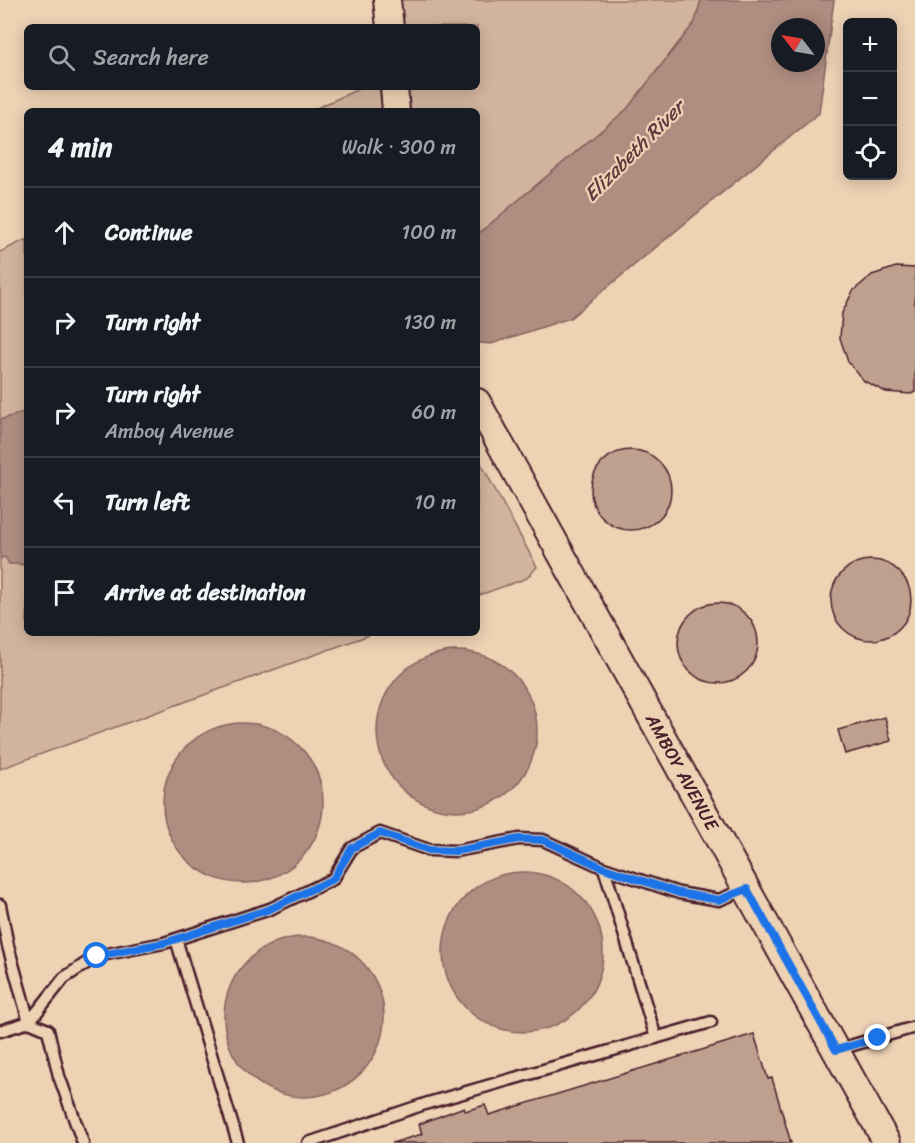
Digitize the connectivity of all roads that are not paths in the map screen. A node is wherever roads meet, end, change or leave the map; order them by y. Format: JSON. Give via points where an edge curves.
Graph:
{"nodes":[{"id":1,"x":387,"y":0,"type":"edge"},
{"id":2,"x":390,"y":24,"type":"edge"},
{"id":3,"x":394,"y":90,"type":"edge"},
{"id":4,"x":396,"y":108,"type":"edge"},
{"id":5,"x":480,"y":407,"type":"edge"},
{"id":6,"x":604,"y":868,"type":"junction"},
{"id":7,"x":747,"y":889,"type":"junction"},
{"id":8,"x":0,"y":905,"type":"edge"},
{"id":9,"x":176,"y":939,"type":"junction"},
{"id":10,"x":29,"y":1022,"type":"junction"},
{"id":11,"x":711,"y":1022,"type":"dead end"},
{"id":12,"x":915,"y":1027,"type":"edge"},
{"id":13,"x":0,"y":1031,"type":"edge"},
{"id":14,"x":656,"y":1038,"type":"junction"},
{"id":15,"x":836,"y":1050,"type":"junction"},
{"id":16,"x":83,"y":1143,"type":"edge"},
{"id":17,"x":238,"y":1143,"type":"edge"},
{"id":18,"x":308,"y":1143,"type":"edge"},
{"id":19,"x":887,"y":1143,"type":"edge"}],
"edges":[{"from":1,"to":2,"type":"street"},
{"from":3,"to":4,"type":"street"},
{"from":5,"to":7,"type":"street","name":"AMBOY AVENUE"},
{"from":6,"to":7,"type":"lane","via":[[679,893],[719,900]]},
{"from":6,"to":9,"type":"lane","via":[[543,840],[519,839],[456,851],[429,850],[380,833],[352,848],[333,879],[270,909]]},
{"from":6,"to":14,"type":"lane"},
{"from":7,"to":15,"type":"street","name":"AMBOY AVENUE"},
{"from":8,"to":10,"type":"lane"},
{"from":9,"to":10,"type":"lane","via":[[97,956],[64,978]]},
{"from":9,"to":17,"type":"lane"},
{"from":10,"to":13,"type":"lane"},
{"from":10,"to":16,"type":"lane","via":[[48,1030],[59,1076]]},
{"from":11,"to":14,"type":"lane"},
{"from":12,"to":15,"type":"lane"},
{"from":14,"to":18,"type":"lane","via":[[428,1103]]},
{"from":15,"to":19,"type":"street","name":"AMBOY AVENUE"}]}
